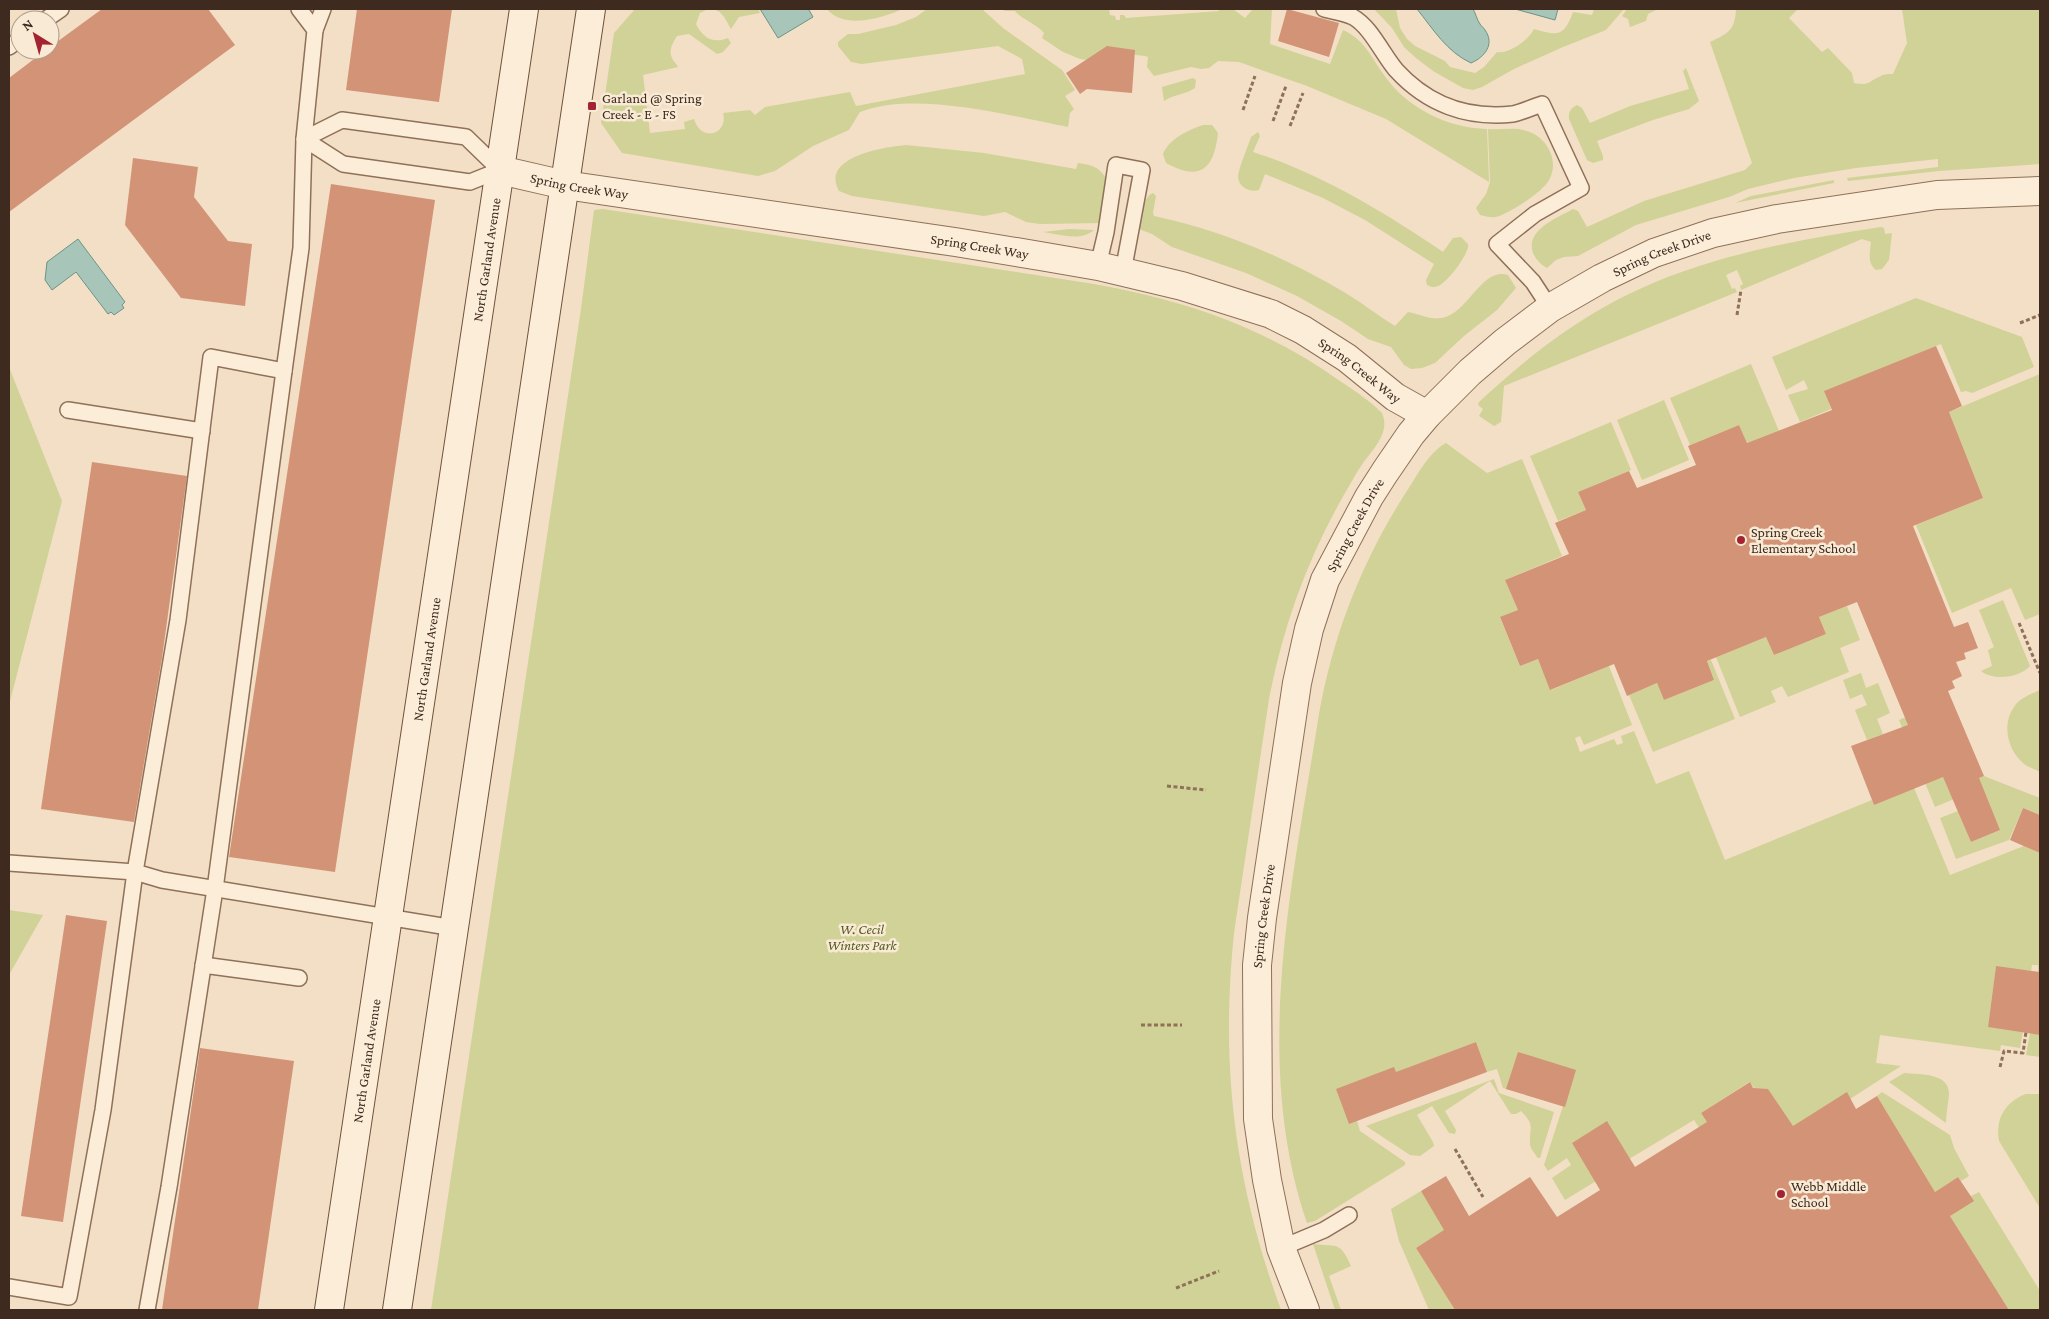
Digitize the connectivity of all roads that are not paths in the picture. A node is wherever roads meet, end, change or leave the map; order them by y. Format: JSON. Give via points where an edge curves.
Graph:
{"nodes":[{"id":1,"x":299,"y":9,"type":"edge"},
{"id":2,"x":323,"y":9,"type":"edge"},
{"id":3,"x":524,"y":9,"type":"edge"},
{"id":4,"x":591,"y":9,"type":"edge"},
{"id":5,"x":1324,"y":9,"type":"edge"},
{"id":6,"x":315,"y":30,"type":"junction"},
{"id":7,"x":304,"y":138,"type":"junction"},
{"id":8,"x":500,"y":170,"type":"junction"},
{"id":9,"x":565,"y":185,"type":"junction"},
{"id":10,"x":2040,"y":191,"type":"edge"},
{"id":11,"x":1110,"y":269,"type":"junction"},
{"id":12,"x":1550,"y":308,"type":"junction"},
{"id":13,"x":284,"y":371,"type":"junction"},
{"id":14,"x":68,"y":410,"type":"dead end"},
{"id":15,"x":1427,"y":415,"type":"junction"},
{"id":16,"x":202,"y":431,"type":"junction"},
{"id":17,"x":9,"y":862,"type":"edge"},
{"id":18,"x":135,"y":872,"type":"junction"},
{"id":19,"x":215,"y":889,"type":"junction"},
{"id":20,"x":388,"y":917,"type":"junction"},
{"id":21,"x":454,"y":928,"type":"junction"},
{"id":22,"x":203,"y":965,"type":"junction"},
{"id":23,"x":299,"y":978,"type":"dead end"},
{"id":24,"x":1349,"y":1215,"type":"dead end"},
{"id":25,"x":1281,"y":1248,"type":"junction"},
{"id":26,"x":9,"y":1287,"type":"edge"},
{"id":27,"x":68,"y":1304,"type":"edge"},
{"id":28,"x":148,"y":1310,"type":"edge"},
{"id":29,"x":329,"y":1310,"type":"edge"},
{"id":30,"x":397,"y":1310,"type":"edge"},
{"id":31,"x":1306,"y":1310,"type":"edge"}],
"edges":[{"from":1,"to":6,"type":"lane"},
{"from":2,"to":6,"type":"lane"},
{"from":3,"to":8,"type":"main road","name":"North Garland Avenue"},
{"from":4,"to":9,"type":"main road"},
{"from":5,"to":12,"type":"lane","via":[[1353,17],[1418,92],[1449,108],[1486,114],[1514,114],[1542,104],[1581,188],[1535,214],[1497,244],[1533,282]]},
{"from":6,"to":7,"type":"lane"},
{"from":7,"to":8,"type":"lane","via":[[343,164],[470,182]]},
{"from":7,"to":8,"type":"lane","via":[[342,120],[466,137]]},
{"from":7,"to":13,"type":"lane","via":[[301,248]]},
{"from":8,"to":9,"type":"main road","name":"Spring Creek Way"},
{"from":8,"to":20,"type":"main road","name":"North Garland Avenue"},
{"from":9,"to":11,"type":"main road","name":"Spring Creek Way","via":[[955,242]]},
{"from":9,"to":21,"type":"main road"},
{"from":10,"to":12,"type":"main road","name":"Spring Creek Drive","via":[[1937,195],[1777,219],[1713,233],[1654,253]]},
{"from":11,"to":11,"type":"lane","via":[[1106,232],[1116,165],[1142,170]]},
{"from":11,"to":15,"type":"main road","name":"Spring Creek Way","via":[[1182,286],[1271,314],[1347,358],[1395,397]]},
{"from":12,"to":15,"type":"main road","name":"Spring Creek Drive","via":[[1470,372]]},
{"from":13,"to":16,"type":"lane","via":[[211,357]]},
{"from":13,"to":19,"type":"lane"},
{"from":14,"to":16,"type":"lane"},
{"from":15,"to":25,"type":"main road","name":"Spring Creek Drive","via":[[1369,497],[1325,580],[1297,682],[1257,965],[1258,1120]]},
{"from":16,"to":18,"type":"lane","via":[[178,620]]},
{"from":17,"to":18,"type":"lane"},
{"from":18,"to":19,"type":"lane"},
{"from":18,"to":27,"type":"lane","via":[[103,1110]]},
{"from":19,"to":20,"type":"lane"},
{"from":19,"to":22,"type":"lane"},
{"from":20,"to":21,"type":"lane"},
{"from":20,"to":29,"type":"main road","name":"North Garland Avenue"},
{"from":21,"to":30,"type":"main road"},
{"from":22,"to":23,"type":"lane"},
{"from":22,"to":28,"type":"lane"},
{"from":24,"to":25,"type":"lane","via":[[1324,1230]]},
{"from":25,"to":31,"type":"main road","name":"Spring Creek Drive"},
{"from":26,"to":27,"type":"lane"}]}
